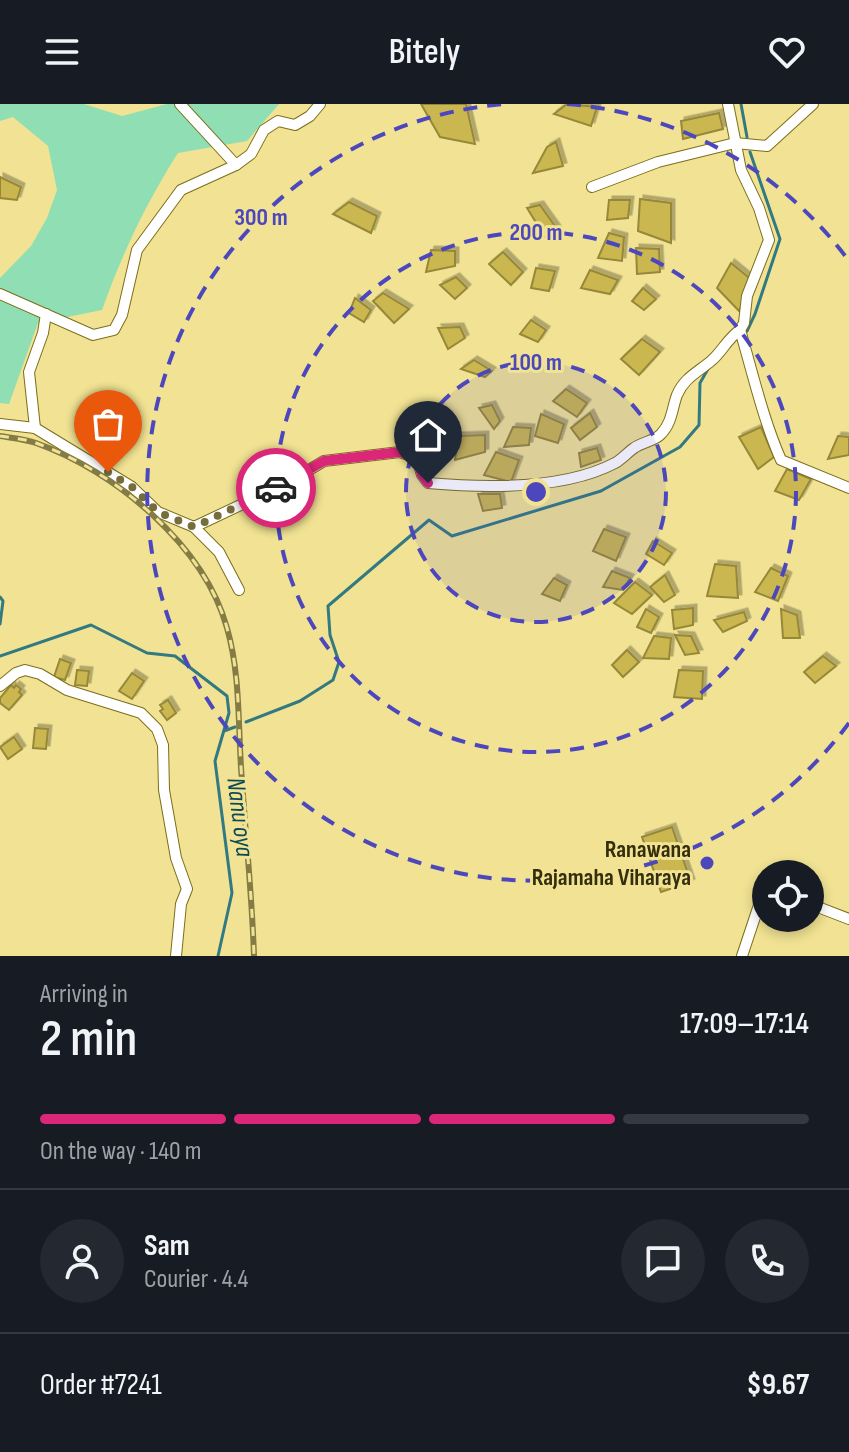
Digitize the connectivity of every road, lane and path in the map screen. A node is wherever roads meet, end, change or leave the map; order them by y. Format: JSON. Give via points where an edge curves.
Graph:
{"nodes":[{"id":1,"x":180,"y":104,"type":"edge"},
{"id":2,"x":320,"y":104,"type":"edge"},
{"id":3,"x":728,"y":104,"type":"edge"},
{"id":4,"x":813,"y":104,"type":"edge"},
{"id":5,"x":735,"y":143,"type":"junction"},
{"id":6,"x":236,"y":165,"type":"junction"},
{"id":7,"x":592,"y":187,"type":"dead end"},
{"id":8,"x":0,"y":294,"type":"edge"},
{"id":9,"x":46,"y":314,"type":"junction"},
{"id":10,"x":740,"y":330,"type":"junction"},
{"id":11,"x":0,"y":424,"type":"edge"},
{"id":12,"x":35,"y":428,"type":"junction"},
{"id":13,"x":849,"y":488,"type":"edge"},
{"id":14,"x":194,"y":527,"type":"junction"},
{"id":15,"x":239,"y":590,"type":"dead end"},
{"id":16,"x":0,"y":686,"type":"edge"},
{"id":17,"x":824,"y":909,"type":"edge"},
{"id":18,"x":849,"y":919,"type":"edge"},
{"id":19,"x":752,"y":926,"type":"edge"},
{"id":20,"x":176,"y":956,"type":"edge"},
{"id":21,"x":742,"y":956,"type":"edge"}],
"edges":[{"from":1,"to":6,"type":"street"},
{"from":2,"to":6,"type":"street","via":[[295,125],[278,121],[264,130],[251,154]]},
{"from":3,"to":5,"type":"street"},
{"from":4,"to":5,"type":"street","via":[[767,146]]},
{"from":5,"to":7,"type":"street","via":[[658,162]]},
{"from":5,"to":10,"type":"street","via":[[769,240]]},
{"from":6,"to":9,"type":"street","via":[[181,190],[137,250],[114,330],[93,335]]},
{"from":8,"to":9,"type":"street"},
{"from":9,"to":12,"type":"street","via":[[29,372]]},
{"from":10,"to":13,"type":"street","via":[[781,460]]},
{"from":10,"to":14,"type":"street","via":[[712,361],[691,374],[660,436],[590,473],[541,484],[484,488],[428,483],[417,458],[400,452],[324,461]]},
{"from":11,"to":12,"type":"street"},
{"from":12,"to":14,"type":"street","via":[[132,487],[158,512]]},
{"from":14,"to":15,"type":"street","via":[[219,552]]},
{"from":16,"to":20,"type":"street","via":[[25,670],[40,674],[67,690],[141,713],[157,729],[176,858],[187,889]]},
{"from":17,"to":18,"type":"street"},
{"from":19,"to":21,"type":"street"}]}
